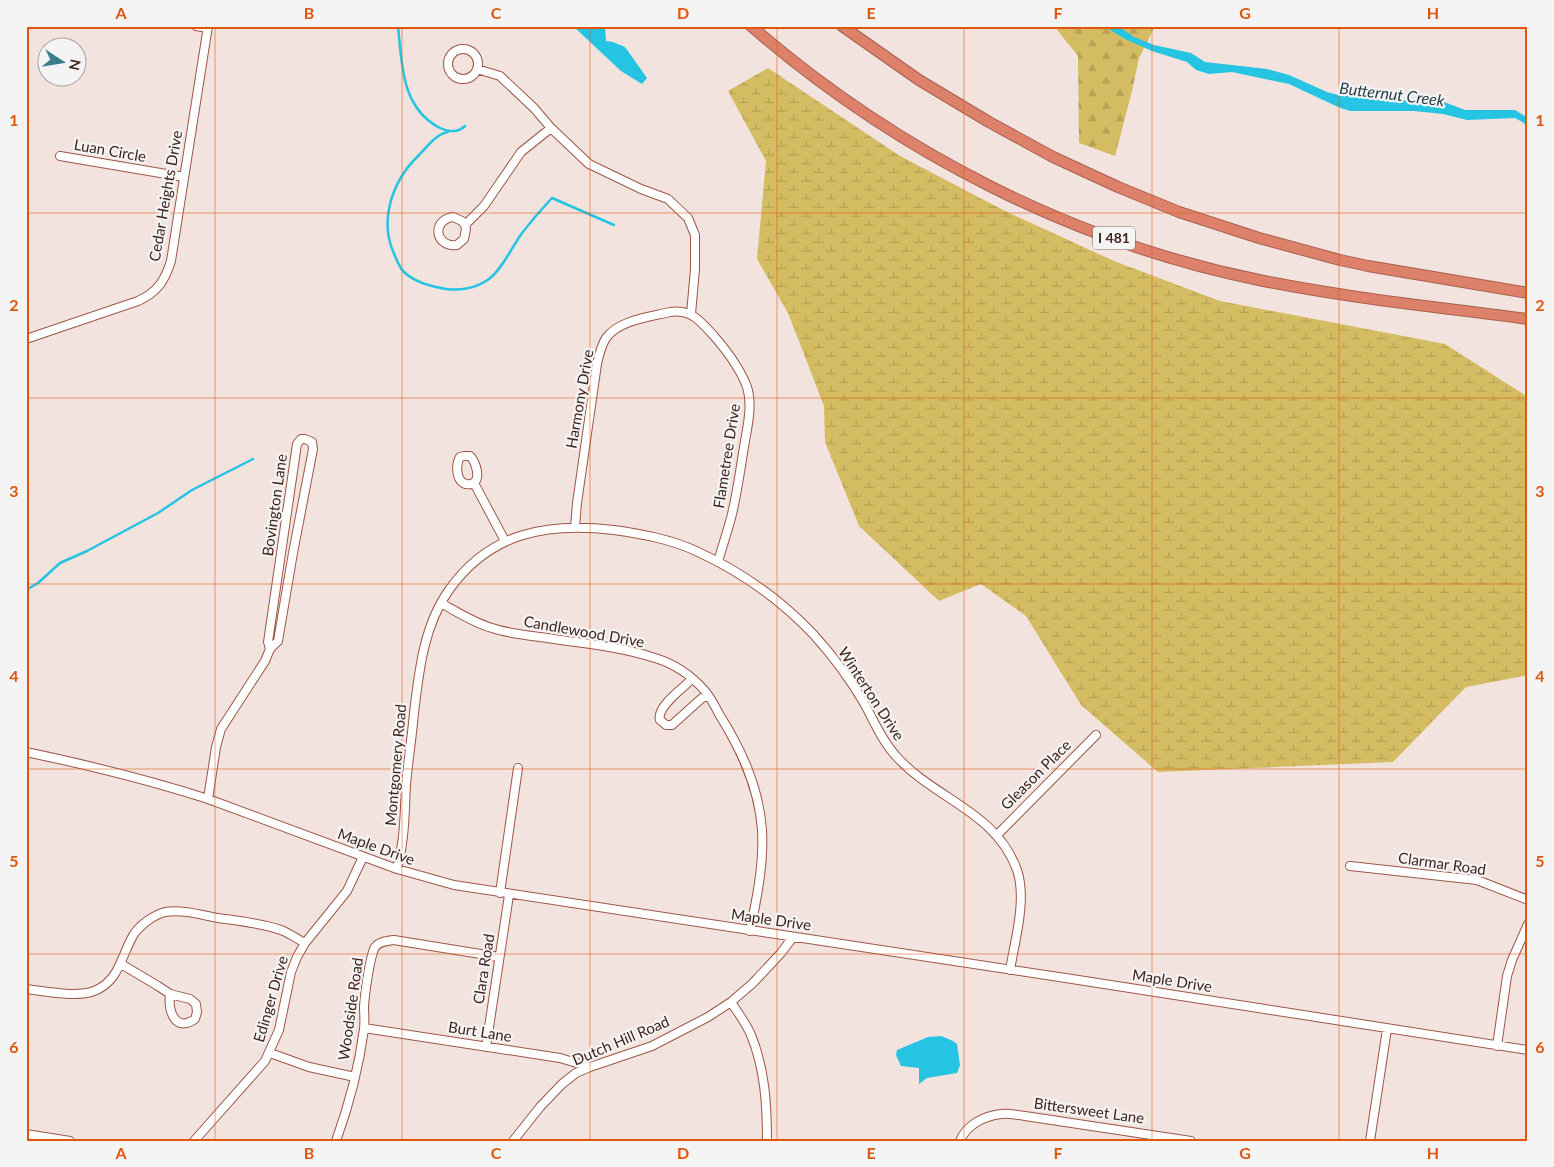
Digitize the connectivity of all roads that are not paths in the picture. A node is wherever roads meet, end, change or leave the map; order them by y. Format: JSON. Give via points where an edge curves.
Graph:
{"nodes":[{"id":1,"x":196,"y":26,"type":"edge"},
{"id":2,"x":751,"y":26,"type":"edge"},
{"id":3,"x":842,"y":26,"type":"edge"},
{"id":4,"x":208,"y":27,"type":"edge"},
{"id":5,"x":477,"y":69,"type":"junction"},
{"id":6,"x":551,"y":128,"type":"junction"},
{"id":7,"x":60,"y":156,"type":"dead end"},
{"id":8,"x":184,"y":178,"type":"junction"},
{"id":9,"x":465,"y":225,"type":"dead end"},
{"id":10,"x":1528,"y":292,"type":"edge"},
{"id":11,"x":691,"y":314,"type":"junction"},
{"id":12,"x":1528,"y":319,"type":"edge"},
{"id":13,"x":26,"y":338,"type":"edge"},
{"id":14,"x":474,"y":483,"type":"dead end"},
{"id":15,"x":576,"y":527,"type":"junction"},
{"id":16,"x":505,"y":541,"type":"junction"},
{"id":17,"x":718,"y":562,"type":"junction"},
{"id":18,"x":278,"y":581,"type":"junction"},
{"id":19,"x":288,"y":583,"type":"junction"},
{"id":20,"x":441,"y":604,"type":"junction"},
{"id":21,"x":270,"y":649,"type":"junction"},
{"id":22,"x":692,"y":679,"type":"junction"},
{"id":23,"x":417,"y":693,"type":"joint"},
{"id":24,"x":708,"y":696,"type":"junction"},
{"id":25,"x":1096,"y":735,"type":"dead end"},
{"id":26,"x":26,"y":752,"type":"edge"},
{"id":27,"x":518,"y":768,"type":"dead end"},
{"id":28,"x":208,"y":799,"type":"junction"},
{"id":29,"x":997,"y":834,"type":"junction"},
{"id":30,"x":363,"y":857,"type":"junction"},
{"id":31,"x":1350,"y":866,"type":"dead end"},
{"id":32,"x":397,"y":869,"type":"junction"},
{"id":33,"x":500,"y":893,"type":"junction"},
{"id":34,"x":509,"y":894,"type":"junction"},
{"id":35,"x":1528,"y":900,"type":"edge"},
{"id":36,"x":1528,"y":924,"type":"edge"},
{"id":37,"x":750,"y":931,"type":"junction"},
{"id":38,"x":793,"y":937,"type":"junction"},
{"id":39,"x":305,"y":943,"type":"junction"},
{"id":40,"x":500,"y":957,"type":"junction"},
{"id":41,"x":122,"y":964,"type":"junction"},
{"id":42,"x":1010,"y":970,"type":"junction"},
{"id":43,"x":26,"y":989,"type":"edge"},
{"id":44,"x":170,"y":994,"type":"dead end"},
{"id":45,"x":731,"y":1002,"type":"junction"},
{"id":46,"x":364,"y":1028,"type":"junction"},
{"id":47,"x":1387,"y":1029,"type":"junction"},
{"id":48,"x":1497,"y":1046,"type":"junction"},
{"id":49,"x":486,"y":1047,"type":"junction"},
{"id":50,"x":1528,"y":1050,"type":"edge"},
{"id":51,"x":270,"y":1052,"type":"junction"},
{"id":52,"x":590,"y":1067,"type":"junction"},
{"id":53,"x":355,"y":1077,"type":"junction"},
{"id":54,"x":26,"y":1134,"type":"edge"},
{"id":55,"x":70,"y":1141,"type":"edge"},
{"id":56,"x":194,"y":1141,"type":"edge"},
{"id":57,"x":336,"y":1141,"type":"edge"},
{"id":58,"x":513,"y":1141,"type":"edge"},
{"id":59,"x":767,"y":1141,"type":"edge"},
{"id":60,"x":960,"y":1141,"type":"edge"},
{"id":61,"x":1191,"y":1141,"type":"edge"},
{"id":62,"x":1370,"y":1141,"type":"edge"}],
"edges":[{"from":1,"to":4,"type":"street"},
{"from":2,"to":12,"type":"highway","number":"I 481","via":[[826,86],[887,128],[966,174],[1087,229],[1195,264],[1259,280]]},
{"from":3,"to":10,"type":"highway","via":[[919,80],[989,122],[1053,157],[1179,212],[1349,262]]},
{"from":4,"to":8,"type":"street","name":"Cedar Heights Drive"},
{"from":5,"to":5,"type":"street","via":[[470,77],[457,78],[448,69],[448,59],[457,50],[467,49],[476,56]]},
{"from":5,"to":6,"type":"street","via":[[500,76]]},
{"from":6,"to":9,"type":"street","via":[[521,152],[484,206]]},
{"from":6,"to":11,"type":"street","via":[[589,164],[668,199],[688,218],[694,236]]},
{"from":7,"to":8,"type":"street","name":"Luan Circle"},
{"from":8,"to":13,"type":"street","name":"Cedar Heights Drive","via":[[171,261],[158,287],[138,301]]},
{"from":11,"to":15,"type":"street","name":"Harmony Drive","via":[[676,311],[630,322],[607,337],[597,364]]},
{"from":11,"to":17,"type":"street","name":"Flametree Drive","via":[[740,370],[750,405],[731,519]]},
{"from":14,"to":16,"type":"street"},
{"from":15,"to":16,"type":"street","name":"Winterton Drive","via":[[539,530]]},
{"from":15,"to":17,"type":"street","name":"Winterton Drive","via":[[668,541]]},
{"from":16,"to":20,"type":"street","name":"Winterton Drive","via":[[470,566],[450,588]]},
{"from":17,"to":29,"type":"street","name":"Winterton Drive","via":[[760,588],[801,622],[840,666],[895,755]]},
{"from":18,"to":19,"type":"street"},
{"from":18,"to":19,"type":"street","name":"Bovington Lane","via":[[297,444],[305,439],[312,442],[313,448]]},
{"from":18,"to":21,"type":"street","name":"Bovington Lane","via":[[268,642]]},
{"from":19,"to":21,"type":"street","name":"Bovington Lane","via":[[278,641]]},
{"from":20,"to":22,"type":"street","name":"Candlewood Drive","via":[[490,628],[509,633],[656,658]]},
{"from":20,"to":23,"type":"street","name":"Winterton Drive","via":[[428,634]]},
{"from":21,"to":28,"type":"street","name":"Bovington Lane","via":[[265,662],[221,729]]},
{"from":22,"to":24,"type":"street","name":"Candlewood Drive"},
{"from":22,"to":24,"type":"street","via":[[664,706],[659,714],[660,720],[672,725]]},
{"from":23,"to":32,"type":"street","name":"Montgomery Road"},
{"from":24,"to":37,"type":"street","name":"Candlewood Drive","via":[[748,768],[758,801],[762,857]]},
{"from":25,"to":29,"type":"street","name":"Gleason Place"},
{"from":26,"to":28,"type":"street","name":"Maple Drive"},
{"from":27,"to":33,"type":"street"},
{"from":28,"to":30,"type":"street","name":"Maple Drive"},
{"from":29,"to":42,"type":"street","name":"Winterton Drive","via":[[1007,847],[1020,878],[1020,908]]},
{"from":30,"to":32,"type":"street","name":"Maple Drive"},
{"from":30,"to":39,"type":"street","name":"Edinger Drive","via":[[347,891]]},
{"from":31,"to":35,"type":"street","name":"Clarmar Road","via":[[1477,880]]},
{"from":32,"to":33,"type":"street","name":"Maple Drive","via":[[454,886]]},
{"from":33,"to":34,"type":"street","name":"Maple Drive"},
{"from":34,"to":37,"type":"street","name":"Maple Drive"},
{"from":34,"to":40,"type":"street","name":"Clara Road"},
{"from":36,"to":48,"type":"street","via":[[1507,976]]},
{"from":37,"to":38,"type":"street","name":"Maple Drive"},
{"from":38,"to":42,"type":"street","name":"Maple Drive"},
{"from":38,"to":45,"type":"street","name":"Dutch Hill Road","via":[[759,977]]},
{"from":39,"to":41,"type":"street","via":[[282,930],[264,925],[165,912],[134,934]]},
{"from":39,"to":51,"type":"street","name":"Edinger Drive","via":[[291,972],[279,1030]]},
{"from":40,"to":46,"type":"street","name":"Woodside Road","via":[[384,941],[374,948],[364,1004]]},
{"from":40,"to":49,"type":"street","name":"Clara Road"},
{"from":41,"to":43,"type":"street","via":[[106,985],[89,993]]},
{"from":41,"to":44,"type":"street"},
{"from":42,"to":47,"type":"street","name":"Maple Drive"},
{"from":45,"to":52,"type":"street","name":"Dutch Hill Road","via":[[652,1046]]},
{"from":45,"to":59,"type":"street","via":[[751,1034],[758,1056],[767,1109]]},
{"from":46,"to":49,"type":"street","name":"Burt Lane"},
{"from":46,"to":53,"type":"street","name":"Woodside Road"},
{"from":47,"to":48,"type":"street","name":"Maple Drive"},
{"from":47,"to":62,"type":"street"},
{"from":48,"to":50,"type":"street","name":"Maple Drive"},
{"from":49,"to":52,"type":"street","name":"Burt Lane","via":[[560,1058]]},
{"from":51,"to":53,"type":"street","via":[[309,1067]]},
{"from":51,"to":56,"type":"street","name":"Edinger Drive","via":[[266,1061]]},
{"from":52,"to":58,"type":"street","name":"Dutch Hill Road","via":[[562,1084]]},
{"from":53,"to":57,"type":"street","name":"Woodside Road"},
{"from":54,"to":55,"type":"street"},
{"from":60,"to":61,"type":"street","name":"Bittersweet Lane","via":[[970,1125],[1001,1114]]}]}
